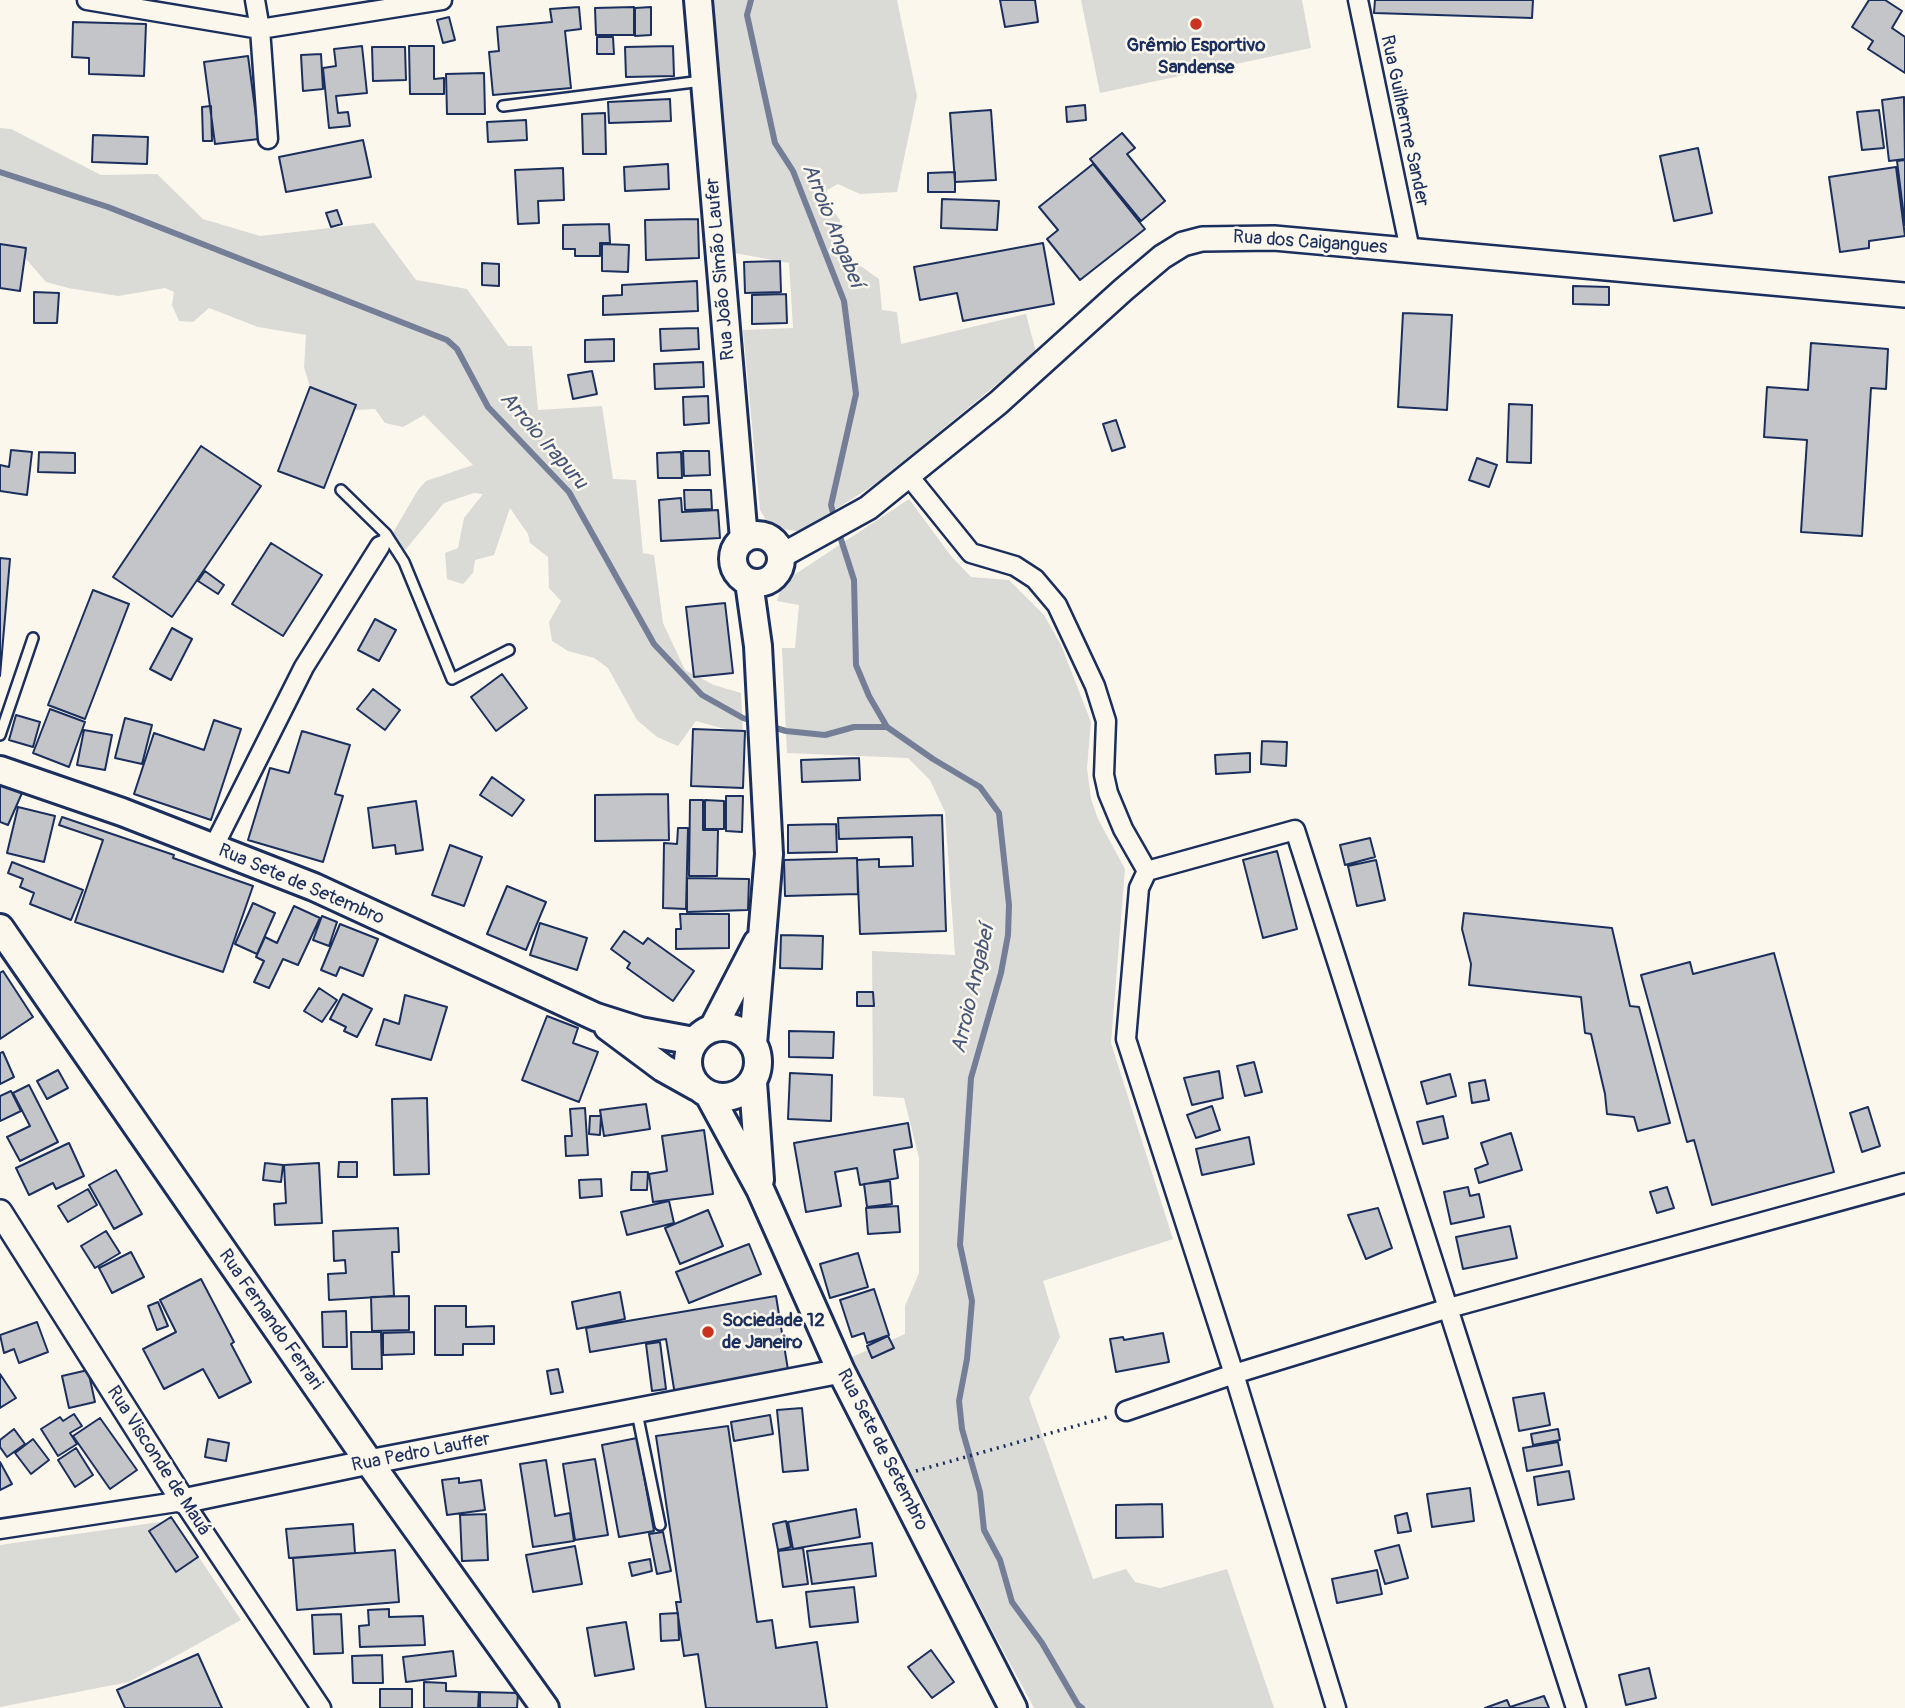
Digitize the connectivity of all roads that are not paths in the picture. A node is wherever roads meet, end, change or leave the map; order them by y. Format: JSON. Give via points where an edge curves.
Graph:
{"nodes":[{"id":1,"x":87,"y":0,"type":"edge"},
{"id":2,"x":254,"y":0,"type":"edge"},
{"id":3,"x":442,"y":0,"type":"edge"},
{"id":4,"x":698,"y":0,"type":"edge"},
{"id":5,"x":1358,"y":0,"type":"edge"},
{"id":6,"x":260,"y":29,"type":"junction"},
{"id":7,"x":704,"y":81,"type":"junction"},
{"id":8,"x":503,"y":106,"type":"dead end"},
{"id":9,"x":268,"y":139,"type":"dead end"},
{"id":10,"x":1410,"y":250,"type":"junction"},
{"id":11,"x":1905,"y":295,"type":"edge"},
{"id":12,"x":908,"y":475,"type":"junction"},
{"id":13,"x":341,"y":490,"type":"dead end"},
{"id":14,"x":744,"y":539,"type":"junction"},
{"id":15,"x":383,"y":540,"type":"junction"},
{"id":16,"x":781,"y":556,"type":"junction"},
{"id":17,"x":758,"y":581,"type":"junction"},
{"id":18,"x":33,"y":638,"type":"dead end"},
{"id":19,"x":509,"y":650,"type":"dead end"},
{"id":20,"x":0,"y":735,"type":"edge"},
{"id":21,"x":0,"y":770,"type":"edge"},
{"id":22,"x":213,"y":848,"type":"junction"},
{"id":23,"x":1147,"y":871,"type":"junction"},
{"id":24,"x":0,"y":928,"type":"edge"},
{"id":25,"x":761,"y":935,"type":"junction"},
{"id":26,"x":596,"y":1017,"type":"junction"},
{"id":27,"x":704,"y":1034,"type":"junction"},
{"id":28,"x":753,"y":1044,"type":"junction"},
{"id":29,"x":753,"y":1082,"type":"junction"},
{"id":30,"x":703,"y":1091,"type":"junction"},
{"id":31,"x":1905,"y":1183,"type":"edge"},
{"id":32,"x":760,"y":1189,"type":"junction"},
{"id":33,"x":0,"y":1212,"type":"edge"},
{"id":34,"x":1449,"y":1308,"type":"junction"},
{"id":35,"x":841,"y":1371,"type":"junction"},
{"id":36,"x":1234,"y":1374,"type":"junction"},
{"id":37,"x":636,"y":1411,"type":"junction"},
{"id":38,"x":1126,"y":1411,"type":"road end"},
{"id":39,"x":369,"y":1462,"type":"junction"},
{"id":40,"x":183,"y":1501,"type":"junction"},
{"id":41,"x":660,"y":1525,"type":"dead end"},
{"id":42,"x":0,"y":1529,"type":"edge"},
{"id":43,"x":321,"y":1708,"type":"edge"},
{"id":44,"x":545,"y":1708,"type":"edge"},
{"id":45,"x":1013,"y":1708,"type":"edge"},
{"id":46,"x":1336,"y":1708,"type":"edge"},
{"id":47,"x":1576,"y":1708,"type":"edge"}],
"edges":[{"from":1,"to":6,"type":"street"},
{"from":2,"to":6,"type":"street"},
{"from":3,"to":6,"type":"street"},
{"from":4,"to":7,"type":"main road","name":"Rua João Simão Laufer"},
{"from":5,"to":10,"type":"street","name":"Rua Guilherme Sander"},
{"from":6,"to":9,"type":"street"},
{"from":7,"to":8,"type":"lane"},
{"from":7,"to":14,"type":"main road","name":"Rua João Simão Laufer"},
{"from":10,"to":11,"type":"street","name":"Rua dos Caigangues"},
{"from":10,"to":12,"type":"street","name":"Rua dos Caigangues","via":[[1274,238],[1225,237],[1184,244],[1123,289],[998,404]]},
{"from":12,"to":16,"type":"street","name":"Rua dos Caigangues","via":[[868,508]]},
{"from":12,"to":23,"type":"street","via":[[971,553],[1015,566],[1035,579],[1057,606],[1095,686],[1106,721],[1108,793]]},
{"from":13,"to":15,"type":"lane"},
{"from":14,"to":16,"type":"main road","via":[[753,535],[772,540]]},
{"from":14,"to":17,"type":"main road","via":[[733,556],[734,567],[740,576]]},
{"from":15,"to":19,"type":"lane","via":[[404,562],[452,678]]},
{"from":15,"to":22,"type":"street","via":[[304,667]]},
{"from":16,"to":17,"type":"main road","via":[[776,575]]},
{"from":17,"to":25,"type":"main road","via":[[769,854]]},
{"from":18,"to":20,"type":"lane"},
{"from":21,"to":22,"type":"main road","name":"Rua Sete de Setembro"},
{"from":22,"to":26,"type":"main road","name":"Rua Sete de Setembro","via":[[314,887]]},
{"from":23,"to":34,"type":"street","via":[[1295,830]]},
{"from":23,"to":36,"type":"street","via":[[1139,888],[1126,1039]]},
{"from":24,"to":39,"type":"main road","name":"Rua Fernando Ferrari"},
{"from":25,"to":27,"type":"main road"},
{"from":25,"to":28,"type":"main road"},
{"from":26,"to":27,"type":"main road","name":"Rua Sete de Setembro","via":[[640,1031]]},
{"from":26,"to":30,"type":"main road","name":"Rua Sete de Setembro","via":[[657,1064]]},
{"from":27,"to":28,"type":"main road","via":[[724,1027],[735,1029]]},
{"from":27,"to":30,"type":"main road","via":[[689,1051],[688,1068]]},
{"from":28,"to":29,"type":"main road","via":[[758,1063]]},
{"from":29,"to":30,"type":"main road","via":[[733,1097],[720,1098]]},
{"from":29,"to":32,"type":"main road","name":"Rua Sete de Setembro"},
{"from":30,"to":32,"type":"main road","name":"Rua Sete de Setembro"},
{"from":31,"to":34,"type":"street"},
{"from":32,"to":35,"type":"main road","name":"Rua Sete de Setembro"},
{"from":33,"to":40,"type":"street","name":"Rua Visconde de Mauá"},
{"from":34,"to":36,"type":"street"},
{"from":34,"to":47,"type":"street"},
{"from":35,"to":37,"type":"street","name":"Rua Pedro Lauffer"},
{"from":35,"to":45,"type":"main road","name":"Rua Sete de Setembro"},
{"from":36,"to":38,"type":"street"},
{"from":36,"to":46,"type":"street"},
{"from":37,"to":39,"type":"street","name":"Rua Pedro Lauffer"},
{"from":37,"to":41,"type":"lane"},
{"from":39,"to":40,"type":"street","name":"Rua Pedro Lauffer"},
{"from":39,"to":44,"type":"main road","name":"Rua Fernando Ferrari"},
{"from":40,"to":42,"type":"street","name":"Rua Pedro Lauffer"},
{"from":40,"to":43,"type":"street","name":"Rua Visconde de Mauá"}]}
